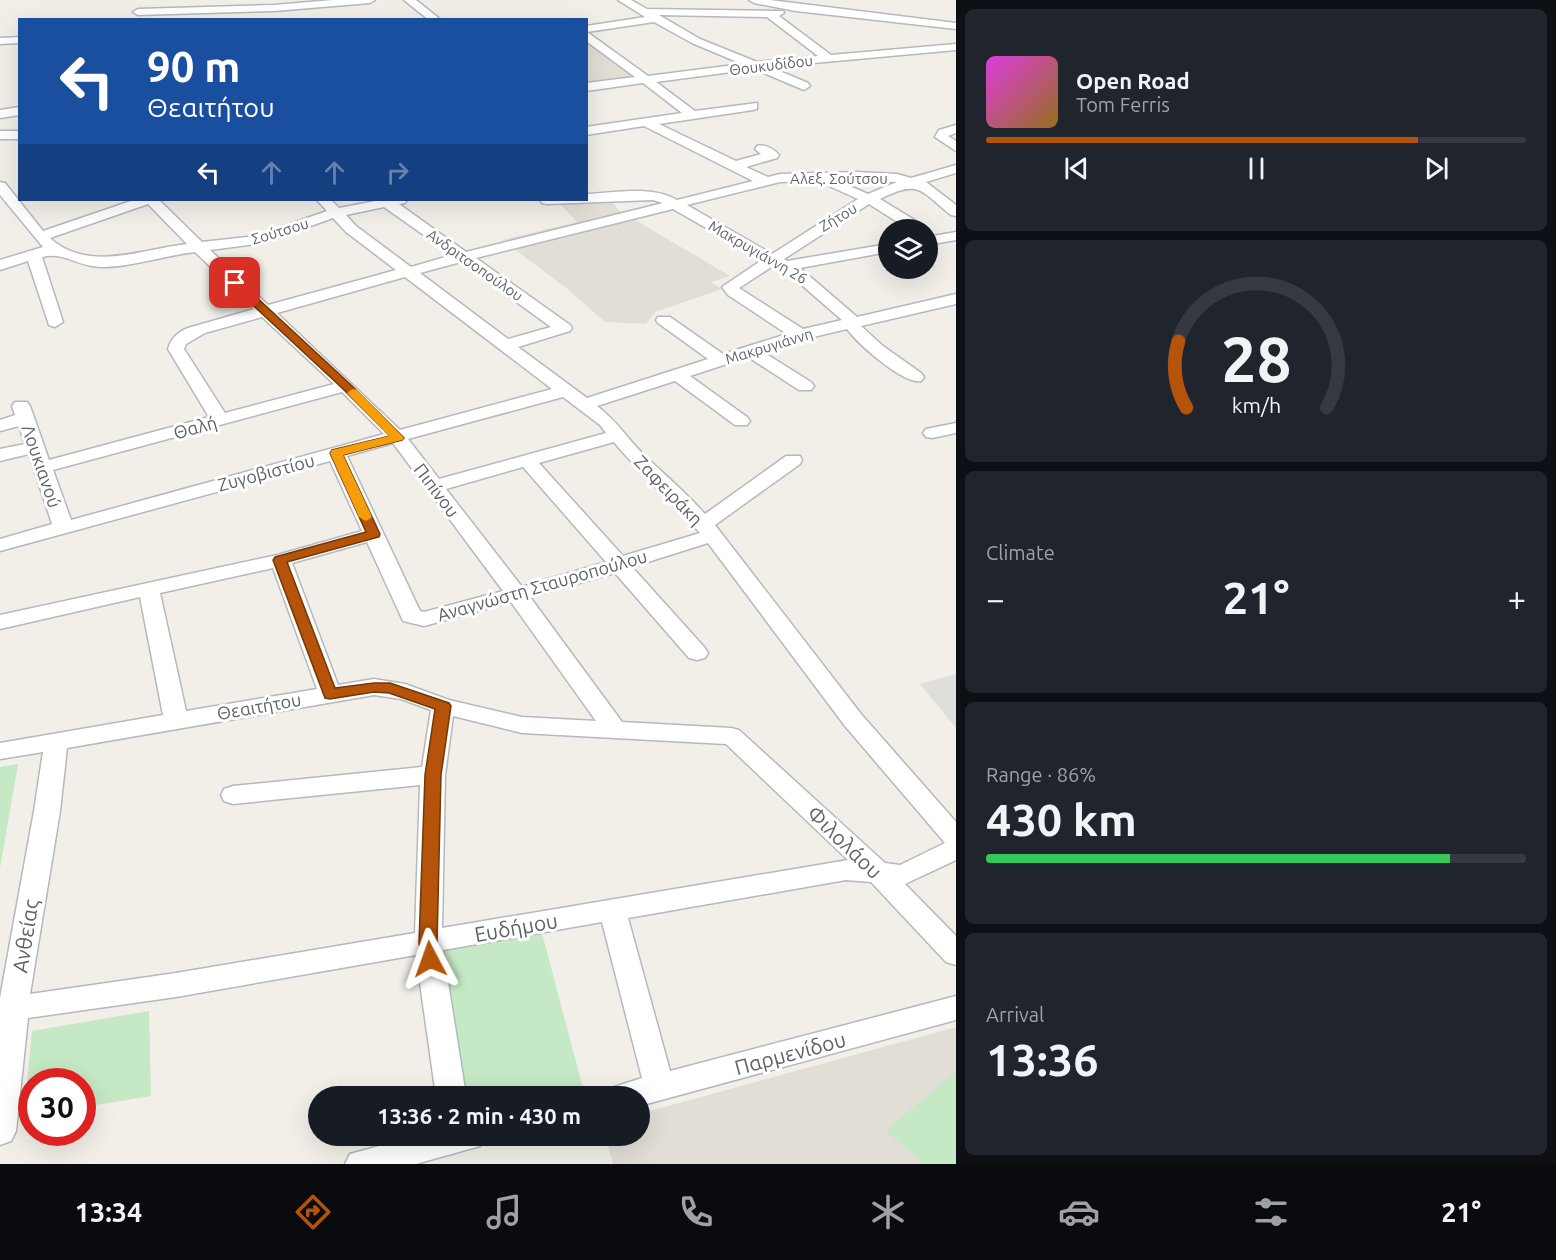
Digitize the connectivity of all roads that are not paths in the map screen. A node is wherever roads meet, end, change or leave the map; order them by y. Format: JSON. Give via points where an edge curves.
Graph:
{"nodes":[{"id":1,"x":137,"y":0,"type":"edge"},
{"id":2,"x":370,"y":0,"type":"edge"},
{"id":3,"x":409,"y":0,"type":"edge"},
{"id":4,"x":623,"y":0,"type":"edge"},
{"id":5,"x":754,"y":0,"type":"edge"},
{"id":6,"x":858,"y":1,"type":"edge"},
{"id":7,"x":843,"y":2,"type":"dead end"},
{"id":8,"x":236,"y":5,"type":"edge"},
{"id":9,"x":796,"y":8,"type":"junction"},
{"id":10,"x":815,"y":10,"type":"junction"},
{"id":11,"x":644,"y":12,"type":"junction"},
{"id":12,"x":770,"y":14,"type":"junction"},
{"id":13,"x":136,"y":16,"type":"edge"},
{"id":14,"x":433,"y":18,"type":"edge"},
{"id":15,"x":656,"y":18,"type":"junction"},
{"id":16,"x":890,"y":18,"type":"junction"},
{"id":17,"x":956,"y":26,"type":"edge"},
{"id":18,"x":588,"y":29,"type":"edge"},
{"id":19,"x":588,"y":36,"type":"edge"},
{"id":20,"x":18,"y":40,"type":"edge"},
{"id":21,"x":0,"y":41,"type":"edge"},
{"id":22,"x":953,"y":49,"type":"edge"},
{"id":23,"x":830,"y":59,"type":"junction"},
{"id":24,"x":755,"y":66,"type":"junction"},
{"id":25,"x":646,"y":80,"type":"junction"},
{"id":26,"x":804,"y":86,"type":"dead end"},
{"id":27,"x":588,"y":87,"type":"edge"},
{"id":28,"x":753,"y":106,"type":"dead end"},
{"id":29,"x":18,"y":111,"type":"edge"},
{"id":30,"x":0,"y":114,"type":"edge"},
{"id":31,"x":691,"y":114,"type":"junction"},
{"id":32,"x":643,"y":121,"type":"junction"},
{"id":33,"x":956,"y":129,"type":"edge"},
{"id":34,"x":588,"y":131,"type":"edge"},
{"id":35,"x":0,"y":135,"type":"edge"},
{"id":36,"x":18,"y":135,"type":"edge"},
{"id":37,"x":956,"y":147,"type":"edge"},
{"id":38,"x":762,"y":149,"type":"dead end"},
{"id":39,"x":734,"y":166,"type":"junction"},
{"id":40,"x":956,"y":169,"type":"edge"},
{"id":41,"x":819,"y":177,"type":"junction"},
{"id":42,"x":765,"y":181,"type":"junction"},
{"id":43,"x":913,"y":182,"type":"junction"},
{"id":44,"x":1,"y":190,"type":"edge"},
{"id":45,"x":588,"y":199,"type":"edge"},
{"id":46,"x":868,"y":199,"type":"junction"},
{"id":47,"x":143,"y":201,"type":"edge"},
{"id":48,"x":153,"y":201,"type":"edge"},
{"id":49,"x":393,"y":201,"type":"edge"},
{"id":50,"x":674,"y":204,"type":"junction"},
{"id":51,"x":329,"y":206,"type":"edge"},
{"id":52,"x":956,"y":212,"type":"edge"},
{"id":53,"x":902,"y":219,"type":"edge"},
{"id":54,"x":956,"y":236,"type":"edge"},
{"id":55,"x":40,"y":237,"type":"junction"},
{"id":56,"x":938,"y":237,"type":"edge"},
{"id":57,"x":198,"y":247,"type":"junction"},
{"id":58,"x":53,"y":249,"type":"junction"},
{"id":59,"x":878,"y":249,"type":"edge"},
{"id":60,"x":34,"y":255,"type":"junction"},
{"id":61,"x":463,"y":257,"type":"junction"},
{"id":62,"x":779,"y":262,"type":"junction"},
{"id":63,"x":0,"y":265,"type":"edge"},
{"id":64,"x":408,"y":272,"type":"junction"},
{"id":65,"x":956,"y":299,"type":"edge"},
{"id":66,"x":264,"y":311,"type":"junction"},
{"id":67,"x":664,"y":320,"type":"dead end"},
{"id":68,"x":55,"y":322,"type":"dead end"},
{"id":69,"x":850,"y":323,"type":"junction"},
{"id":70,"x":800,"y":335,"type":"junction"},
{"id":71,"x":506,"y":345,"type":"junction"},
{"id":72,"x":750,"y":351,"type":"junction"},
{"id":73,"x":720,"y":360,"type":"junction"},
{"id":74,"x":676,"y":374,"type":"junction"},
{"id":75,"x":915,"y":377,"type":"dead end"},
{"id":76,"x":346,"y":386,"type":"junction"},
{"id":77,"x":805,"y":386,"type":"dead end"},
{"id":78,"x":567,"y":390,"type":"junction"},
{"id":79,"x":586,"y":404,"type":"junction"},
{"id":80,"x":221,"y":421,"type":"junction"},
{"id":81,"x":741,"y":421,"type":"dead end"},
{"id":82,"x":0,"y":426,"type":"edge"},
{"id":83,"x":956,"y":428,"type":"edge"},
{"id":84,"x":932,"y":433,"type":"dead end"},
{"id":85,"x":618,"y":435,"type":"junction"},
{"id":86,"x":398,"y":438,"type":"junction"},
{"id":87,"x":36,"y":447,"type":"junction"},
{"id":88,"x":336,"y":453,"type":"junction"},
{"id":89,"x":0,"y":455,"type":"edge"},
{"id":90,"x":526,"y":460,"type":"junction"},
{"id":91,"x":794,"y":460,"type":"dead end"},
{"id":92,"x":43,"y":467,"type":"junction"},
{"id":93,"x":434,"y":486,"type":"junction"},
{"id":94,"x":63,"y":526,"type":"junction"},
{"id":95,"x":708,"y":530,"type":"junction"},
{"id":96,"x":374,"y":534,"type":"junction"},
{"id":97,"x":0,"y":545,"type":"edge"},
{"id":98,"x":280,"y":560,"type":"junction"},
{"id":99,"x":618,"y":565,"type":"junction"},
{"id":100,"x":149,"y":590,"type":"junction"},
{"id":101,"x":517,"y":595,"type":"junction"},
{"id":102,"x":0,"y":622,"type":"edge"},
{"id":103,"x":697,"y":653,"type":"dead end"},
{"id":104,"x":330,"y":694,"type":"junction"},
{"id":105,"x":443,"y":706,"type":"junction"},
{"id":106,"x":176,"y":721,"type":"junction"},
{"id":107,"x":616,"y":731,"type":"junction"},
{"id":108,"x":731,"y":736,"type":"joint"},
{"id":109,"x":56,"y":741,"type":"junction"},
{"id":110,"x":0,"y":751,"type":"edge"},
{"id":111,"x":433,"y":775,"type":"junction"},
{"id":112,"x":232,"y":795,"type":"dead end"},
{"id":113,"x":956,"y":840,"type":"edge"},
{"id":114,"x":956,"y":849,"type":"edge"},
{"id":115,"x":877,"y":872,"type":"junction"},
{"id":116,"x":612,"y":909,"type":"junction"},
{"id":117,"x":428,"y":943,"type":"junction"},
{"id":118,"x":956,"y":954,"type":"edge"},
{"id":119,"x":956,"y":1008,"type":"edge"},
{"id":120,"x":7,"y":1009,"type":"edge"},
{"id":121,"x":449,"y":1086,"type":"edge"},
{"id":122,"x":660,"y":1088,"type":"junction"},
{"id":123,"x":650,"y":1090,"type":"edge"},
{"id":124,"x":0,"y":1131,"type":"edge"},
{"id":125,"x":425,"y":1146,"type":"edge"},
{"id":126,"x":361,"y":1164,"type":"edge"}],
"edges":[{"from":1,"to":13,"type":"street"},
{"from":2,"to":8,"type":"street","via":[[318,5]]},
{"from":3,"to":14,"type":"street"},
{"from":4,"to":11,"type":"street"},
{"from":5,"to":9,"type":"street"},
{"from":6,"to":16,"type":"street"},
{"from":7,"to":10,"type":"street"},
{"from":8,"to":13,"type":"street"},
{"from":9,"to":10,"type":"street"},
{"from":9,"to":12,"type":"street"},
{"from":10,"to":16,"type":"street"},
{"from":11,"to":12,"type":"street"},
{"from":11,"to":15,"type":"street"},
{"from":12,"to":23,"type":"street"},
{"from":15,"to":18,"type":"street"},
{"from":15,"to":24,"type":"street"},
{"from":16,"to":17,"type":"street"},
{"from":16,"to":22,"type":"street"},
{"from":19,"to":25,"type":"street"},
{"from":20,"to":21,"type":"street"},
{"from":22,"to":23,"type":"street","name":"Θουκυδίδου"},
{"from":23,"to":24,"type":"street","name":"Θουκυδίδου"},
{"from":24,"to":25,"type":"street","name":"Θουκυδίδου"},
{"from":24,"to":26,"type":"street"},
{"from":25,"to":27,"type":"street","name":"Θουκυδίδου"},
{"from":25,"to":31,"type":"street"},
{"from":28,"to":31,"type":"street"},
{"from":29,"to":30,"type":"street"},
{"from":31,"to":32,"type":"street"},
{"from":32,"to":34,"type":"street"},
{"from":32,"to":39,"type":"street"},
{"from":33,"to":37,"type":"street","via":[[941,137]]},
{"from":35,"to":36,"type":"street"},
{"from":38,"to":39,"type":"street","via":[[772,155]]},
{"from":39,"to":42,"type":"street"},
{"from":40,"to":43,"type":"street","name":"Ζήτου"},
{"from":41,"to":42,"type":"street","name":"Αλεξ. Σούτσου"},
{"from":41,"to":43,"type":"street","name":"Αλεξ. Σούτσου","via":[[885,176]]},
{"from":41,"to":46,"type":"street"},
{"from":42,"to":50,"type":"street","name":"Αλεξ. Σούτσου"},
{"from":43,"to":46,"type":"street","name":"Ζήτου"},
{"from":43,"to":52,"type":"street"},
{"from":44,"to":55,"type":"street"},
{"from":45,"to":50,"type":"street","via":[[658,196]]},
{"from":46,"to":53,"type":"street"},
{"from":46,"to":62,"type":"street","name":"Ζήτου"},
{"from":47,"to":55,"type":"street"},
{"from":48,"to":57,"type":"street","name":"Πιπίνου"},
{"from":49,"to":51,"type":"street","name":"Σούτσου"},
{"from":49,"to":61,"type":"street","name":"Ανδριτσοπούλου"},
{"from":50,"to":61,"type":"street","name":"Αλεξ. Σούτσου"},
{"from":50,"to":62,"type":"street","name":"Μακρυγιάννη 26"},
{"from":51,"to":57,"type":"street","name":"Σούτσου","via":[[258,240]]},
{"from":51,"to":64,"type":"street","name":"Ζαφειράκη","via":[[345,224]]},
{"from":54,"to":56,"type":"street"},
{"from":55,"to":58,"type":"street"},
{"from":57,"to":58,"type":"street","name":"Σούτσου","via":[[104,263],[81,260]]},
{"from":57,"to":66,"type":"street","name":"Πιπίνου"},
{"from":58,"to":60,"type":"street"},
{"from":59,"to":62,"type":"street"},
{"from":60,"to":63,"type":"street"},
{"from":60,"to":68,"type":"street"},
{"from":61,"to":64,"type":"street","name":"Αλεξ. Σούτσου"},
{"from":61,"to":71,"type":"street","name":"Ανδριτσοπούλου","via":[[564,328]]},
{"from":62,"to":69,"type":"street","name":"Μακρυγιάννη 26","via":[[804,277],[844,311]]},
{"from":62,"to":70,"type":"street","name":"Ζήτου","via":[[730,286]]},
{"from":64,"to":66,"type":"street","name":"Αλεξ. Σούτσου"},
{"from":64,"to":71,"type":"street","name":"Ζαφειράκη"},
{"from":65,"to":69,"type":"street","name":"Μακρυγιάννη"},
{"from":66,"to":76,"type":"street","name":"Πιπίνου"},
{"from":66,"to":80,"type":"street","name":"Αλεξ. Σούτσου","via":[[199,329],[177,343],[177,353]]},
{"from":67,"to":73,"type":"street"},
{"from":69,"to":70,"type":"street","name":"Μακρυγιάννη"},
{"from":69,"to":75,"type":"street","name":"Μακρυγιάννη 26"},
{"from":70,"to":72,"type":"street","name":"Μακρυγιάννη"},
{"from":71,"to":78,"type":"street","name":"Ζαφειράκη"},
{"from":72,"to":73,"type":"street","name":"Μακρυγιάννη"},
{"from":72,"to":77,"type":"street"},
{"from":73,"to":74,"type":"street","name":"Μακρυγιάννη"},
{"from":74,"to":79,"type":"street","name":"Μακρυγιάννη"},
{"from":74,"to":81,"type":"street"},
{"from":76,"to":80,"type":"street","name":"Θαλή"},
{"from":76,"to":86,"type":"street","name":"Πιπίνου"},
{"from":78,"to":79,"type":"street","name":"Ζαφειράκη"},
{"from":78,"to":86,"type":"street","name":"Ζυγοβιστίου"},
{"from":79,"to":85,"type":"street","name":"Ζαφειράκη"},
{"from":80,"to":92,"type":"street","name":"Θαλή"},
{"from":82,"to":87,"type":"street","name":"Λουκιανού","via":[[23,412]]},
{"from":83,"to":84,"type":"street"},
{"from":85,"to":90,"type":"street"},
{"from":85,"to":95,"type":"street","name":"Ζαφειράκη"},
{"from":86,"to":88,"type":"street","name":"Ζυγοβιστίου"},
{"from":86,"to":93,"type":"street","name":"Πιπίνου"},
{"from":87,"to":89,"type":"street"},
{"from":87,"to":92,"type":"street","name":"Λουκιανού"},
{"from":88,"to":94,"type":"street","name":"Ζυγοβιστίου"},
{"from":88,"to":96,"type":"street"},
{"from":90,"to":93,"type":"street"},
{"from":90,"to":99,"type":"street"},
{"from":91,"to":95,"type":"street","name":"Αναγνώστη Σταυροπούλου"},
{"from":92,"to":94,"type":"street","name":"Λουκιανού"},
{"from":93,"to":101,"type":"street","name":"Πιπίνου"},
{"from":94,"to":97,"type":"street","name":"Ζυγοβιστίου"},
{"from":95,"to":99,"type":"street","name":"Αναγνώστη Σταυροπούλου"},
{"from":95,"to":113,"type":"street","name":"Ζαφειράκη","via":[[853,720]]},
{"from":96,"to":98,"type":"street"},
{"from":96,"to":101,"type":"street","name":"Αναγνώστη Σταυροπούλου","via":[[411,616],[417,619]]},
{"from":98,"to":100,"type":"street"},
{"from":98,"to":104,"type":"street"},
{"from":99,"to":101,"type":"street","name":"Αναγνώστη Σταυροπούλου"},
{"from":99,"to":103,"type":"street"},
{"from":100,"to":102,"type":"street"},
{"from":100,"to":106,"type":"street"},
{"from":101,"to":107,"type":"street","name":"Πιπίνου"},
{"from":104,"to":105,"type":"street","name":"Θεαιτήτου","via":[[390,688]]},
{"from":104,"to":106,"type":"street","name":"Θεαιτήτου"},
{"from":105,"to":107,"type":"street","name":"Θεαιτήτου","via":[[522,725]]},
{"from":105,"to":111,"type":"street"},
{"from":106,"to":109,"type":"street","name":"Θεαιτήτου"},
{"from":107,"to":108,"type":"street","name":"Θεαιτήτου"},
{"from":108,"to":115,"type":"street","name":"Φιλολάου"},
{"from":109,"to":110,"type":"street","name":"Θεαιτήτου"},
{"from":109,"to":120,"type":"street","name":"Ανθείας","via":[[47,811]]},
{"from":111,"to":112,"type":"street"},
{"from":111,"to":117,"type":"street"},
{"from":114,"to":115,"type":"street","name":"Ευδήμου","via":[[903,875]]},
{"from":115,"to":116,"type":"street","name":"Ευδήμου","via":[[846,870]]},
{"from":115,"to":118,"type":"street","name":"Φιλολάου"},
{"from":116,"to":117,"type":"street","name":"Ευδήμου"},
{"from":116,"to":122,"type":"street"},
{"from":117,"to":120,"type":"street","name":"Ευδήμου"},
{"from":117,"to":121,"type":"street"},
{"from":119,"to":122,"type":"street","name":"Παρμενίδου"},
{"from":120,"to":124,"type":"street","name":"Ανθείας"},
{"from":122,"to":123,"type":"street","name":"Παρμενίδου"},
{"from":125,"to":126,"type":"street"}]}
